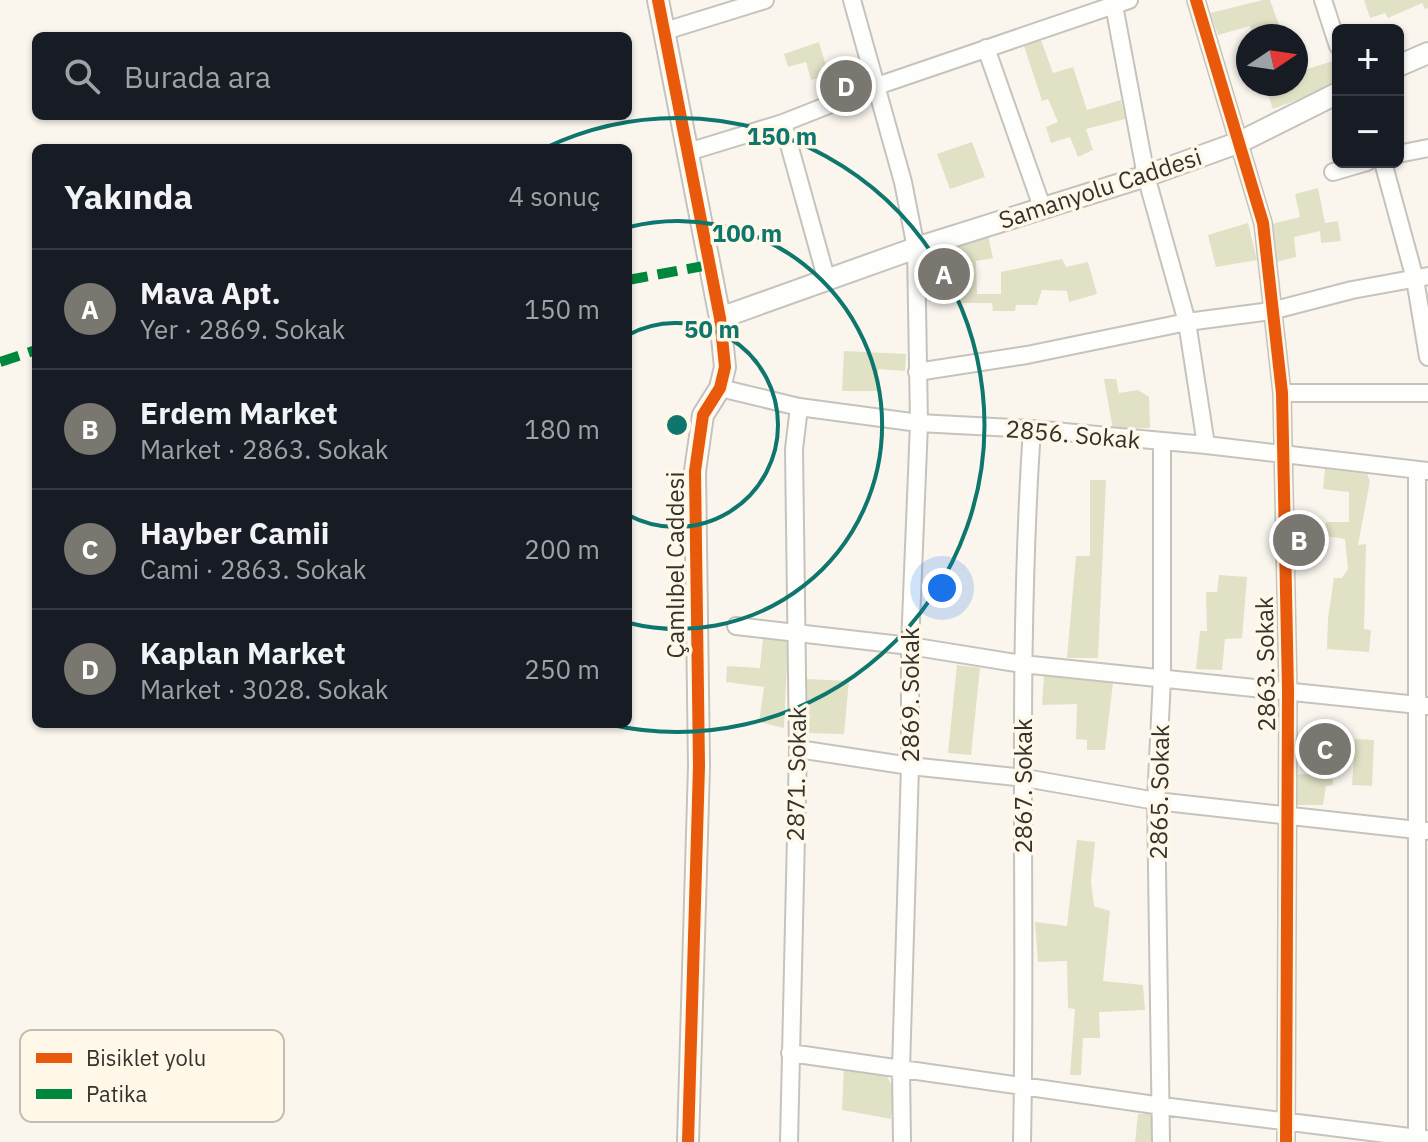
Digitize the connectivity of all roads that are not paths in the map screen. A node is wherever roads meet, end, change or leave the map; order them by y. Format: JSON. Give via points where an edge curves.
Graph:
{"nodes":[{"id":1,"x":658,"y":0,"type":"edge"},
{"id":2,"x":765,"y":0,"type":"edge"},
{"id":3,"x":852,"y":0,"type":"edge"},
{"id":4,"x":1196,"y":0,"type":"edge"},
{"id":5,"x":1323,"y":0,"type":"edge"},
{"id":6,"x":1119,"y":2,"type":"edge"},
{"id":7,"x":1332,"y":28,"type":"edge"},
{"id":8,"x":665,"y":31,"type":"junction"},
{"id":9,"x":986,"y":48,"type":"junction"},
{"id":10,"x":1428,"y":53,"type":"edge"},
{"id":11,"x":1404,"y":63,"type":"edge"},
{"id":12,"x":874,"y":87,"type":"junction"},
{"id":13,"x":1332,"y":96,"type":"edge"},
{"id":14,"x":783,"y":123,"type":"junction"},
{"id":15,"x":1240,"y":142,"type":"junction"},
{"id":16,"x":1428,"y":148,"type":"edge"},
{"id":17,"x":688,"y":152,"type":"junction"},
{"id":18,"x":1404,"y":153,"type":"edge"},
{"id":19,"x":1347,"y":168,"type":"edge"},
{"id":20,"x":1385,"y":168,"type":"edge"},
{"id":21,"x":1333,"y":172,"type":"dead end"},
{"id":22,"x":1146,"y":176,"type":"junction"},
{"id":23,"x":1042,"y":207,"type":"junction"},
{"id":24,"x":916,"y":248,"type":"junction"},
{"id":25,"x":1421,"y":278,"type":"edge"},
{"id":26,"x":827,"y":281,"type":"junction"},
{"id":27,"x":1271,"y":311,"type":"junction"},
{"id":28,"x":720,"y":318,"type":"junction"},
{"id":29,"x":1187,"y":322,"type":"junction"},
{"id":30,"x":1428,"y":357,"type":"edge"},
{"id":31,"x":917,"y":372,"type":"junction"},
{"id":32,"x":720,"y":388,"type":"junction"},
{"id":33,"x":1282,"y":393,"type":"junction"},
{"id":34,"x":1428,"y":393,"type":"edge"},
{"id":35,"x":799,"y":407,"type":"junction"},
{"id":36,"x":919,"y":423,"type":"junction"},
{"id":37,"x":1032,"y":429,"type":"junction"},
{"id":38,"x":1162,"y":442,"type":"junction"},
{"id":39,"x":1206,"y":445,"type":"junction"},
{"id":40,"x":1284,"y":455,"type":"junction"},
{"id":41,"x":1422,"y":471,"type":"edge"},
{"id":42,"x":736,"y":626,"type":"dead end"},
{"id":43,"x":798,"y":632,"type":"junction"},
{"id":44,"x":910,"y":646,"type":"junction"},
{"id":45,"x":1022,"y":664,"type":"junction"},
{"id":46,"x":1162,"y":678,"type":"junction"},
{"id":47,"x":1288,"y":691,"type":"junction"},
{"id":48,"x":1422,"y":706,"type":"edge"},
{"id":49,"x":798,"y":749,"type":"junction"},
{"id":50,"x":910,"y":766,"type":"junction"},
{"id":51,"x":1025,"y":778,"type":"junction"},
{"id":52,"x":1156,"y":801,"type":"junction"},
{"id":53,"x":1288,"y":816,"type":"junction"},
{"id":54,"x":1424,"y":831,"type":"edge"},
{"id":55,"x":790,"y":1053,"type":"junction"},
{"id":56,"x":901,"y":1069,"type":"junction"},
{"id":57,"x":1023,"y":1086,"type":"junction"},
{"id":58,"x":1162,"y":1106,"type":"junction"},
{"id":59,"x":1286,"y":1122,"type":"junction"},
{"id":60,"x":1421,"y":1139,"type":"edge"},
{"id":61,"x":688,"y":1142,"type":"edge"},
{"id":62,"x":789,"y":1142,"type":"edge"},
{"id":63,"x":902,"y":1142,"type":"edge"},
{"id":64,"x":1022,"y":1142,"type":"edge"},
{"id":65,"x":1161,"y":1142,"type":"edge"},
{"id":66,"x":1286,"y":1142,"type":"edge"}],
"edges":[{"from":1,"to":8,"type":"street","name":"Çamlıbel Caddesi"},
{"from":2,"to":8,"type":"street"},
{"from":3,"to":12,"type":"street","name":"2869. Sokak"},
{"from":4,"to":15,"type":"street","name":"2863. Sokak"},
{"from":5,"to":7,"type":"street"},
{"from":6,"to":9,"type":"street"},
{"from":6,"to":22,"type":"street"},
{"from":8,"to":17,"type":"street","name":"Çamlıbel Caddesi"},
{"from":9,"to":12,"type":"street"},
{"from":9,"to":23,"type":"street"},
{"from":10,"to":11,"type":"street"},
{"from":12,"to":14,"type":"street"},
{"from":12,"to":24,"type":"street","name":"2869. Sokak","via":[[903,182]]},
{"from":13,"to":15,"type":"street","name":"Samanyolu Caddesi"},
{"from":14,"to":17,"type":"street"},
{"from":14,"to":26,"type":"street"},
{"from":15,"to":22,"type":"street","name":"Samanyolu Caddesi"},
{"from":15,"to":27,"type":"street","name":"2863. Sokak","via":[[1263,223]]},
{"from":16,"to":18,"type":"street"},
{"from":17,"to":28,"type":"street","name":"Çamlıbel Caddesi"},
{"from":19,"to":21,"type":"street"},
{"from":20,"to":25,"type":"street"},
{"from":22,"to":23,"type":"street","name":"Samanyolu Caddesi"},
{"from":22,"to":29,"type":"street"},
{"from":23,"to":24,"type":"street","name":"Samanyolu Caddesi"},
{"from":24,"to":26,"type":"street","name":"Samanyolu Caddesi"},
{"from":24,"to":31,"type":"street","name":"2869. Sokak"},
{"from":25,"to":27,"type":"street"},
{"from":25,"to":30,"type":"street"},
{"from":26,"to":28,"type":"street","name":"Samanyolu Caddesi"},
{"from":27,"to":29,"type":"street"},
{"from":27,"to":33,"type":"street","name":"2863. Sokak"},
{"from":28,"to":32,"type":"street","name":"Çamlıbel Caddesi","via":[[725,367]]},
{"from":29,"to":31,"type":"street"},
{"from":29,"to":39,"type":"street"},
{"from":31,"to":36,"type":"street","name":"2869. Sokak"},
{"from":32,"to":35,"type":"street","name":"2856. Sokak"},
{"from":32,"to":61,"type":"street","name":"Çamlıbel Caddesi","via":[[703,415],[695,471],[699,766]]},
{"from":33,"to":34,"type":"street"},
{"from":33,"to":40,"type":"street","name":"2863. Sokak"},
{"from":35,"to":36,"type":"street","name":"2856. Sokak"},
{"from":35,"to":43,"type":"street","name":"2871. Sokak","via":[[794,449]]},
{"from":36,"to":37,"type":"street","name":"2856. Sokak"},
{"from":36,"to":44,"type":"street","name":"2869. Sokak"},
{"from":37,"to":38,"type":"street","name":"2856. Sokak"},
{"from":37,"to":45,"type":"street","name":"2867. Sokak"},
{"from":38,"to":39,"type":"street","name":"2856. Sokak"},
{"from":38,"to":46,"type":"street","name":"2865. Sokak"},
{"from":39,"to":40,"type":"street","name":"2856. Sokak"},
{"from":40,"to":41,"type":"street","name":"2856. Sokak"},
{"from":40,"to":47,"type":"street","name":"2863. Sokak"},
{"from":41,"to":48,"type":"street"},
{"from":42,"to":43,"type":"street"},
{"from":43,"to":44,"type":"street"},
{"from":43,"to":49,"type":"street","name":"2871. Sokak"},
{"from":44,"to":45,"type":"street"},
{"from":44,"to":50,"type":"street","name":"2869. Sokak"},
{"from":45,"to":46,"type":"street"},
{"from":45,"to":51,"type":"street","name":"2867. Sokak"},
{"from":46,"to":47,"type":"street"},
{"from":46,"to":52,"type":"street","name":"2865. Sokak"},
{"from":47,"to":48,"type":"street"},
{"from":47,"to":53,"type":"street","name":"2863. Sokak"},
{"from":48,"to":54,"type":"street"},
{"from":49,"to":50,"type":"street"},
{"from":49,"to":55,"type":"street","name":"2871. Sokak"},
{"from":50,"to":51,"type":"street"},
{"from":50,"to":56,"type":"street","name":"2869. Sokak"},
{"from":51,"to":52,"type":"street"},
{"from":51,"to":57,"type":"street","name":"2867. Sokak"},
{"from":52,"to":53,"type":"street"},
{"from":52,"to":58,"type":"street","name":"2865. Sokak"},
{"from":53,"to":54,"type":"street"},
{"from":53,"to":59,"type":"street","name":"2863. Sokak"},
{"from":54,"to":60,"type":"street"},
{"from":55,"to":56,"type":"street"},
{"from":55,"to":62,"type":"street","name":"2871. Sokak"},
{"from":56,"to":57,"type":"street"},
{"from":56,"to":63,"type":"street","name":"2869. Sokak"},
{"from":57,"to":58,"type":"street"},
{"from":57,"to":64,"type":"street","name":"2867. Sokak"},
{"from":58,"to":59,"type":"street"},
{"from":58,"to":65,"type":"street","name":"2865. Sokak"},
{"from":59,"to":60,"type":"street"},
{"from":59,"to":66,"type":"street","name":"2863. Sokak"}]}
